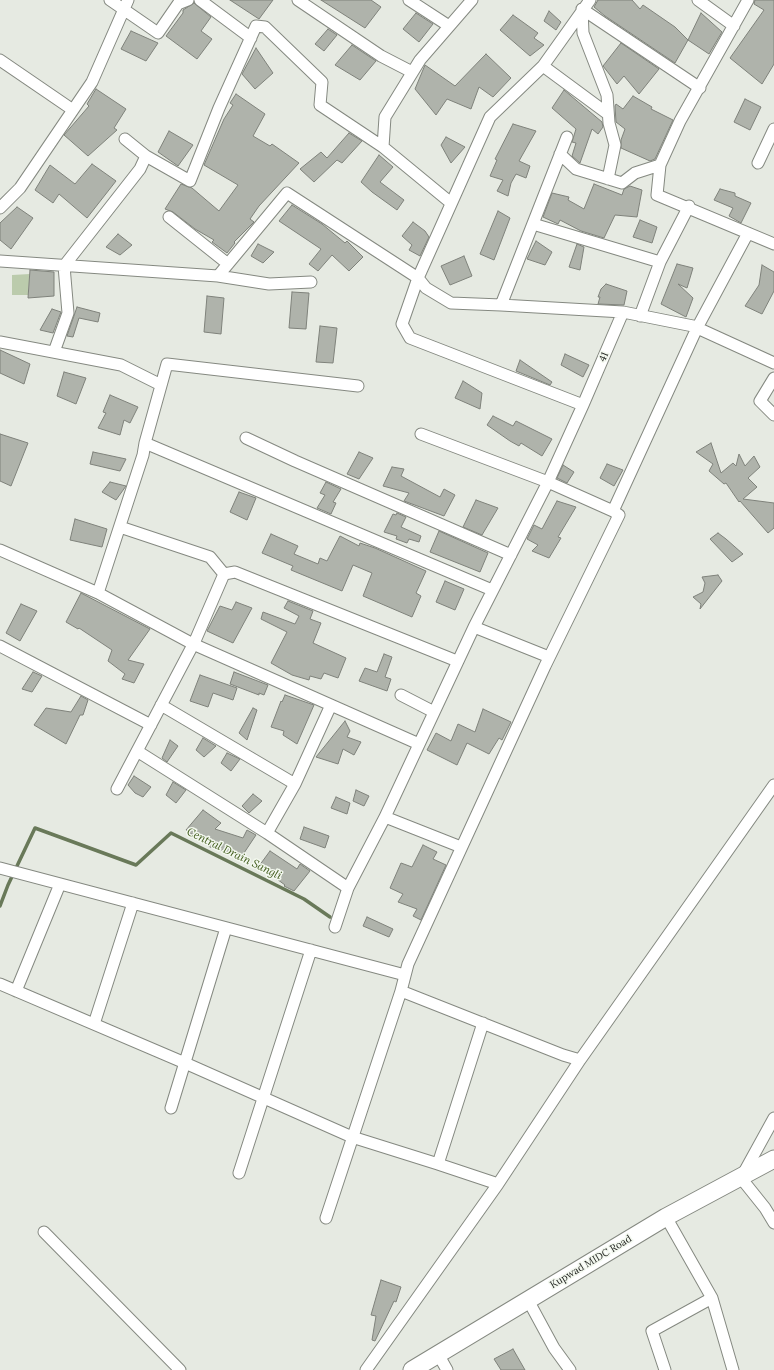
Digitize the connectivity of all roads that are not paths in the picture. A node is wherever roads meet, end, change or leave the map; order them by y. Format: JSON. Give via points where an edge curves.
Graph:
{"nodes":[{"id":1,"x":110,"y":0,"type":"edge"},
{"id":2,"x":188,"y":0,"type":"edge"},
{"id":3,"x":200,"y":0,"type":"edge"},
{"id":4,"x":298,"y":0,"type":"edge"},
{"id":5,"x":409,"y":0,"type":"edge"},
{"id":6,"x":472,"y":0,"type":"edge"},
{"id":7,"x":590,"y":0,"type":"edge"},
{"id":8,"x":698,"y":0,"type":"edge"},
{"id":9,"x":748,"y":0,"type":"edge"},
{"id":10,"x":126,"y":5,"type":"edge"},
{"id":11,"x":582,"y":9,"type":"junction"},
{"id":12,"x":449,"y":26,"type":"junction"},
{"id":13,"x":734,"y":26,"type":"junction"},
{"id":14,"x":251,"y":38,"type":"junction"},
{"id":15,"x":0,"y":60,"type":"edge"},
{"id":16,"x":543,"y":66,"type":"junction"},
{"id":17,"x":412,"y":72,"type":"junction"},
{"id":18,"x":700,"y":88,"type":"junction"},
{"id":19,"x":73,"y":110,"type":"junction"},
{"id":20,"x":608,"y":114,"type":"junction"},
{"id":21,"x":774,"y":129,"type":"edge"},
{"id":22,"x":567,"y":137,"type":"dead end"},
{"id":23,"x":125,"y":139,"type":"dead end"},
{"id":24,"x":383,"y":147,"type":"junction"},
{"id":25,"x":560,"y":154,"type":"junction"},
{"id":26,"x":146,"y":156,"type":"junction"},
{"id":27,"x":758,"y":163,"type":"dead end"},
{"id":28,"x":660,"y":165,"type":"junction"},
{"id":29,"x":608,"y":179,"type":"junction"},
{"id":30,"x":451,"y":203,"type":"junction"},
{"id":31,"x":1,"y":204,"type":"edge"},
{"id":32,"x":689,"y":206,"type":"junction"},
{"id":33,"x":168,"y":217,"type":"dead end"},
{"id":34,"x":533,"y":224,"type":"junction"},
{"id":35,"x":748,"y":233,"type":"junction"},
{"id":36,"x":774,"y":244,"type":"edge"},
{"id":37,"x":0,"y":261,"type":"edge"},
{"id":38,"x":660,"y":262,"type":"junction"},
{"id":39,"x":228,"y":264,"type":"junction"},
{"id":40,"x":64,"y":266,"type":"junction"},
{"id":41,"x":218,"y":276,"type":"junction"},
{"id":42,"x":418,"y":278,"type":"junction"},
{"id":43,"x":311,"y":282,"type":"dead end"},
{"id":44,"x":501,"y":305,"type":"junction"},
{"id":45,"x":623,"y":312,"type":"junction"},
{"id":46,"x":640,"y":316,"type":"junction"},
{"id":47,"x":698,"y":328,"type":"junction"},
{"id":48,"x":0,"y":342,"type":"edge"},
{"id":49,"x":54,"y":352,"type":"junction"},
{"id":50,"x":774,"y":363,"type":"edge"},
{"id":51,"x":774,"y":378,"type":"edge"},
{"id":52,"x":161,"y":385,"type":"junction"},
{"id":53,"x":358,"y":386,"type":"dead end"},
{"id":54,"x":583,"y":405,"type":"junction"},
{"id":55,"x":774,"y":415,"type":"edge"},
{"id":56,"x":421,"y":434,"type":"dead end"},
{"id":57,"x":246,"y":438,"type":"dead end"},
{"id":58,"x":145,"y":443,"type":"junction"},
{"id":59,"x":548,"y":482,"type":"junction"},
{"id":60,"x":613,"y":511,"type":"junction"},
{"id":61,"x":120,"y":527,"type":"junction"},
{"id":62,"x":0,"y":550,"type":"edge"},
{"id":63,"x":511,"y":555,"type":"junction"},
{"id":64,"x":224,"y":574,"type":"junction"},
{"id":65,"x":492,"y":590,"type":"junction"},
{"id":66,"x":98,"y":593,"type":"junction"},
{"id":67,"x":474,"y":627,"type":"junction"},
{"id":68,"x":193,"y":644,"type":"junction"},
{"id":69,"x":0,"y":646,"type":"edge"},
{"id":70,"x":549,"y":657,"type":"junction"},
{"id":71,"x":457,"y":661,"type":"junction"},
{"id":72,"x":401,"y":695,"type":"dead end"},
{"id":73,"x":161,"y":705,"type":"junction"},
{"id":74,"x":331,"y":705,"type":"junction"},
{"id":75,"x":434,"y":712,"type":"junction"},
{"id":76,"x":151,"y":725,"type":"junction"},
{"id":77,"x":419,"y":744,"type":"junction"},
{"id":78,"x":137,"y":751,"type":"junction"},
{"id":79,"x":295,"y":784,"type":"junction"},
{"id":80,"x":774,"y":785,"type":"edge"},
{"id":81,"x":117,"y":789,"type":"dead end"},
{"id":82,"x":385,"y":817,"type":"junction"},
{"id":83,"x":267,"y":833,"type":"junction"},
{"id":84,"x":461,"y":847,"type":"junction"},
{"id":85,"x":0,"y":868,"type":"edge"},
{"id":86,"x":60,"y":884,"type":"junction"},
{"id":87,"x":348,"y":888,"type":"junction"},
{"id":88,"x":133,"y":904,"type":"junction"},
{"id":89,"x":336,"y":927,"type":"dead end"},
{"id":90,"x":226,"y":928,"type":"junction"},
{"id":91,"x":312,"y":950,"type":"junction"},
{"id":92,"x":405,"y":975,"type":"junction"},
{"id":93,"x":0,"y":984,"type":"edge"},
{"id":94,"x":16,"y":991,"type":"junction"},
{"id":95,"x":401,"y":991,"type":"junction"},
{"id":96,"x":483,"y":1023,"type":"junction"},
{"id":97,"x":94,"y":1024,"type":"junction"},
{"id":98,"x":580,"y":1060,"type":"junction"},
{"id":99,"x":185,"y":1063,"type":"junction"},
{"id":100,"x":263,"y":1098,"type":"junction"},
{"id":101,"x":171,"y":1108,"type":"dead end"},
{"id":102,"x":774,"y":1118,"type":"edge"},
{"id":103,"x":352,"y":1137,"type":"junction"},
{"id":104,"x":774,"y":1159,"type":"edge"},
{"id":105,"x":438,"y":1164,"type":"junction"},
{"id":106,"x":239,"y":1173,"type":"dead end"},
{"id":107,"x":741,"y":1178,"type":"junction"},
{"id":108,"x":498,"y":1184,"type":"junction"},
{"id":109,"x":666,"y":1217,"type":"junction"},
{"id":110,"x":326,"y":1218,"type":"dead end"},
{"id":111,"x":774,"y":1223,"type":"edge"},
{"id":112,"x":44,"y":1232,"type":"dead end"},
{"id":113,"x":712,"y":1298,"type":"junction"},
{"id":114,"x":528,"y":1300,"type":"junction"},
{"id":115,"x":438,"y":1354,"type":"junction"},
{"id":116,"x":180,"y":1370,"type":"edge"},
{"id":117,"x":366,"y":1370,"type":"edge"},
{"id":118,"x":412,"y":1370,"type":"edge"},
{"id":119,"x":447,"y":1370,"type":"edge"},
{"id":120,"x":570,"y":1370,"type":"edge"},
{"id":121,"x":665,"y":1370,"type":"edge"},
{"id":122,"x":732,"y":1370,"type":"edge"}],
"edges":[{"from":1,"to":10,"type":"street"},
{"from":2,"to":10,"type":"street","via":[[178,4],[158,33]]},
{"from":3,"to":14,"type":"street"},
{"from":4,"to":17,"type":"street","via":[[381,56]]},
{"from":5,"to":12,"type":"street"},
{"from":6,"to":12,"type":"street"},
{"from":7,"to":11,"type":"street"},
{"from":8,"to":13,"type":"street"},
{"from":9,"to":13,"type":"street"},
{"from":10,"to":19,"type":"street","via":[[92,82]]},
{"from":11,"to":16,"type":"street"},
{"from":11,"to":18,"type":"street"},
{"from":11,"to":20,"type":"street","via":[[584,33],[607,95]]},
{"from":12,"to":17,"type":"street"},
{"from":13,"to":18,"type":"street"},
{"from":14,"to":24,"type":"street","via":[[256,26],[265,27],[322,82],[320,106]]},
{"from":14,"to":26,"type":"street","via":[[190,181]]},
{"from":15,"to":19,"type":"street"},
{"from":16,"to":20,"type":"street"},
{"from":16,"to":30,"type":"street","via":[[490,117]]},
{"from":17,"to":24,"type":"street","via":[[385,117]]},
{"from":18,"to":28,"type":"street","via":[[680,121]]},
{"from":19,"to":31,"type":"street","via":[[20,188]]},
{"from":20,"to":29,"type":"street","via":[[615,146]]},
{"from":21,"to":27,"type":"street"},
{"from":22,"to":25,"type":"street"},
{"from":23,"to":26,"type":"street"},
{"from":24,"to":30,"type":"street"},
{"from":25,"to":29,"type":"street","via":[[576,169]]},
{"from":25,"to":34,"type":"street"},
{"from":26,"to":40,"type":"street","via":[[140,169]]},
{"from":28,"to":29,"type":"street","via":[[635,173],[622,183]]},
{"from":28,"to":32,"type":"street","via":[[657,195]]},
{"from":30,"to":42,"type":"street"},
{"from":32,"to":35,"type":"street"},
{"from":32,"to":38,"type":"street"},
{"from":33,"to":39,"type":"street"},
{"from":34,"to":38,"type":"street"},
{"from":34,"to":44,"type":"street"},
{"from":35,"to":36,"type":"street"},
{"from":35,"to":47,"type":"street"},
{"from":37,"to":40,"type":"street"},
{"from":38,"to":46,"type":"street"},
{"from":39,"to":41,"type":"street"},
{"from":39,"to":42,"type":"street","via":[[286,193]]},
{"from":40,"to":41,"type":"street"},
{"from":40,"to":49,"type":"street","via":[[68,313]]},
{"from":41,"to":43,"type":"street","via":[[269,284]]},
{"from":42,"to":44,"type":"street","via":[[426,288],[451,303]]},
{"from":42,"to":54,"type":"street","via":[[402,324],[410,338]]},
{"from":44,"to":45,"type":"street"},
{"from":45,"to":46,"type":"street"},
{"from":45,"to":54,"type":"street","name":"41"},
{"from":46,"to":47,"type":"street"},
{"from":47,"to":50,"type":"street"},
{"from":47,"to":60,"type":"street"},
{"from":48,"to":49,"type":"street"},
{"from":49,"to":52,"type":"street","via":[[121,365]]},
{"from":51,"to":55,"type":"street","via":[[760,401]]},
{"from":52,"to":53,"type":"street","via":[[167,364]]},
{"from":52,"to":58,"type":"street"},
{"from":54,"to":59,"type":"street","name":"41"},
{"from":56,"to":59,"type":"street"},
{"from":57,"to":63,"type":"street"},
{"from":58,"to":61,"type":"street"},
{"from":58,"to":65,"type":"street"},
{"from":59,"to":60,"type":"street"},
{"from":59,"to":63,"type":"street","name":"41"},
{"from":60,"to":70,"type":"street","via":[[619,515]]},
{"from":61,"to":64,"type":"street","via":[[210,557]]},
{"from":61,"to":66,"type":"street"},
{"from":62,"to":66,"type":"street"},
{"from":63,"to":65,"type":"street","name":"41"},
{"from":64,"to":68,"type":"street"},
{"from":64,"to":71,"type":"street","via":[[235,572]]},
{"from":65,"to":67,"type":"street","name":"41"},
{"from":66,"to":68,"type":"street"},
{"from":67,"to":70,"type":"street"},
{"from":67,"to":71,"type":"street","name":"41"},
{"from":68,"to":73,"type":"street"},
{"from":68,"to":74,"type":"street"},
{"from":69,"to":76,"type":"street"},
{"from":70,"to":84,"type":"street"},
{"from":71,"to":75,"type":"street","name":"41"},
{"from":72,"to":75,"type":"street"},
{"from":73,"to":76,"type":"street"},
{"from":73,"to":79,"type":"street"},
{"from":74,"to":77,"type":"street"},
{"from":74,"to":79,"type":"street"},
{"from":75,"to":77,"type":"street","name":"41"},
{"from":76,"to":78,"type":"street"},
{"from":77,"to":82,"type":"street","name":"41"},
{"from":78,"to":81,"type":"street"},
{"from":78,"to":83,"type":"street"},
{"from":79,"to":83,"type":"street"},
{"from":80,"to":98,"type":"street"},
{"from":82,"to":84,"type":"street"},
{"from":82,"to":87,"type":"street","name":"41"},
{"from":83,"to":87,"type":"street"},
{"from":84,"to":92,"type":"street"},
{"from":85,"to":86,"type":"street"},
{"from":86,"to":88,"type":"street"},
{"from":86,"to":94,"type":"street"},
{"from":87,"to":89,"type":"street","name":"41"},
{"from":88,"to":90,"type":"street"},
{"from":88,"to":97,"type":"street"},
{"from":90,"to":91,"type":"street"},
{"from":90,"to":99,"type":"street"},
{"from":91,"to":92,"type":"street"},
{"from":91,"to":100,"type":"street"},
{"from":92,"to":95,"type":"street"},
{"from":93,"to":94,"type":"street"},
{"from":94,"to":97,"type":"street"},
{"from":95,"to":96,"type":"street"},
{"from":95,"to":103,"type":"street"},
{"from":96,"to":98,"type":"street"},
{"from":96,"to":105,"type":"street"},
{"from":97,"to":99,"type":"street"},
{"from":98,"to":108,"type":"street"},
{"from":99,"to":100,"type":"street"},
{"from":99,"to":101,"type":"street"},
{"from":100,"to":103,"type":"street"},
{"from":100,"to":106,"type":"street"},
{"from":102,"to":107,"type":"street"},
{"from":103,"to":105,"type":"street"},
{"from":103,"to":110,"type":"street"},
{"from":104,"to":107,"type":"main road","name":"Kupwad MIDC Road"},
{"from":105,"to":108,"type":"street"},
{"from":107,"to":109,"type":"main road","name":"Kupwad MIDC Road"},
{"from":107,"to":111,"type":"street"},
{"from":108,"to":117,"type":"street"},
{"from":109,"to":113,"type":"street"},
{"from":109,"to":114,"type":"main road","name":"Kupwad MIDC Road"},
{"from":112,"to":116,"type":"street"},
{"from":113,"to":121,"type":"street","via":[[652,1331]]},
{"from":113,"to":122,"type":"street"},
{"from":114,"to":115,"type":"main road","name":"Kupwad MIDC Road"},
{"from":114,"to":120,"type":"street","via":[[554,1348]]},
{"from":115,"to":118,"type":"main road","name":"Kupwad MIDC Road"},
{"from":115,"to":119,"type":"street"}]}
